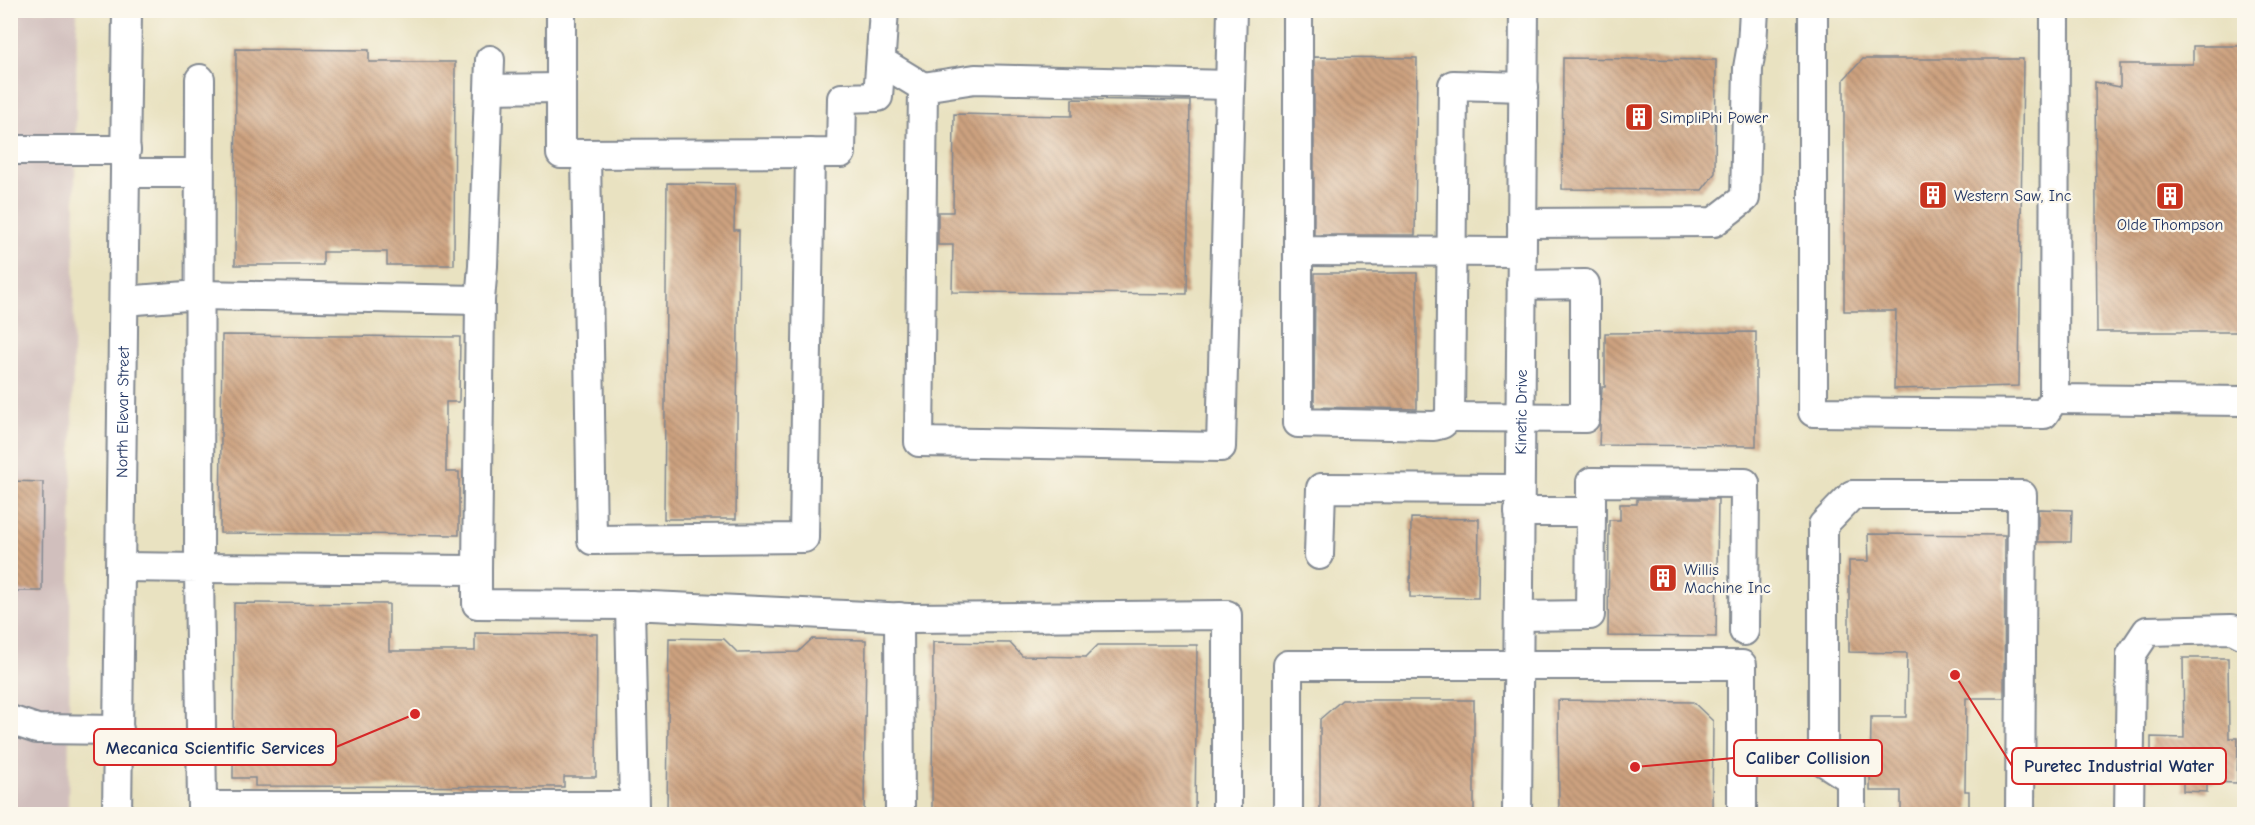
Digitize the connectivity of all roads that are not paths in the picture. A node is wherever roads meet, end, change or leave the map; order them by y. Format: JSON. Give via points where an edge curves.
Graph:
{"nodes":[{"id":1,"x":127,"y":10,"type":"edge"},
{"id":2,"x":561,"y":10,"type":"edge"},
{"id":3,"x":884,"y":10,"type":"edge"},
{"id":4,"x":1232,"y":10,"type":"edge"},
{"id":5,"x":1298,"y":10,"type":"edge"},
{"id":6,"x":1524,"y":10,"type":"edge"},
{"id":7,"x":1754,"y":10,"type":"edge"},
{"id":8,"x":1813,"y":10,"type":"edge"},
{"id":9,"x":2055,"y":10,"type":"edge"},
{"id":10,"x":490,"y":60,"type":"dead end"},
{"id":11,"x":882,"y":62,"type":"junction"},
{"id":12,"x":200,"y":79,"type":"dead end"},
{"id":13,"x":1230,"y":85,"type":"junction"},
{"id":14,"x":923,"y":87,"type":"junction"},
{"id":15,"x":1524,"y":87,"type":"junction"},
{"id":16,"x":561,"y":88,"type":"junction"},
{"id":17,"x":490,"y":89,"type":"junction"},
{"id":18,"x":10,"y":150,"type":"edge"},
{"id":19,"x":810,"y":153,"type":"junction"},
{"id":20,"x":586,"y":154,"type":"junction"},
{"id":21,"x":126,"y":161,"type":"junction"},
{"id":22,"x":200,"y":173,"type":"junction"},
{"id":23,"x":1522,"y":223,"type":"junction"},
{"id":24,"x":1298,"y":251,"type":"junction"},
{"id":25,"x":1452,"y":251,"type":"junction"},
{"id":26,"x":1521,"y":252,"type":"junction"},
{"id":27,"x":1521,"y":285,"type":"junction"},
{"id":28,"x":199,"y":295,"type":"junction"},
{"id":29,"x":480,"y":300,"type":"junction"},
{"id":30,"x":124,"y":301,"type":"junction"},
{"id":31,"x":2054,"y":399,"type":"junction"},
{"id":32,"x":2244,"y":401,"type":"edge"},
{"id":33,"x":1450,"y":417,"type":"junction"},
{"id":34,"x":1520,"y":417,"type":"junction"},
{"id":35,"x":1519,"y":500,"type":"junction"},
{"id":36,"x":1591,"y":512,"type":"junction"},
{"id":37,"x":1319,"y":555,"type":"dead end"},
{"id":38,"x":122,"y":567,"type":"junction"},
{"id":39,"x":200,"y":568,"type":"junction"},
{"id":40,"x":477,"y":570,"type":"junction"},
{"id":41,"x":630,"y":604,"type":"junction"},
{"id":42,"x":1519,"y":616,"type":"junction"},
{"id":43,"x":899,"y":617,"type":"junction"},
{"id":44,"x":1744,"y":631,"type":"dead end"},
{"id":45,"x":2244,"y":635,"type":"edge"},
{"id":46,"x":1519,"y":664,"type":"junction"},
{"id":47,"x":10,"y":720,"type":"edge"},
{"id":48,"x":119,"y":730,"type":"junction"},
{"id":49,"x":634,"y":810,"type":"edge"},
{"id":50,"x":117,"y":814,"type":"edge"},
{"id":51,"x":900,"y":814,"type":"edge"},
{"id":52,"x":1227,"y":814,"type":"edge"},
{"id":53,"x":1288,"y":814,"type":"edge"},
{"id":54,"x":1517,"y":814,"type":"edge"},
{"id":55,"x":1742,"y":814,"type":"edge"},
{"id":56,"x":1851,"y":814,"type":"edge"},
{"id":57,"x":2020,"y":814,"type":"edge"},
{"id":58,"x":2129,"y":814,"type":"edge"}],
"edges":[{"from":1,"to":21,"type":"street","name":"North Elevar Street"},
{"from":2,"to":16,"type":"street"},
{"from":3,"to":11,"type":"street"},
{"from":4,"to":13,"type":"street"},
{"from":5,"to":24,"type":"street"},
{"from":6,"to":15,"type":"street","name":"Kinetic Drive"},
{"from":7,"to":23,"type":"street","via":[[1748,68],[1745,198],[1714,222]]},
{"from":8,"to":31,"type":"street","via":[[1813,412],[2044,414]]},
{"from":9,"to":31,"type":"street"},
{"from":10,"to":17,"type":"street"},
{"from":11,"to":14,"type":"street"},
{"from":11,"to":19,"type":"street","via":[[878,97],[842,98],[841,153]]},
{"from":12,"to":22,"type":"street"},
{"from":13,"to":14,"type":"street","via":[[975,79]]},
{"from":13,"to":14,"type":"street","via":[[1221,447],[919,442]]},
{"from":15,"to":23,"type":"street","name":"Kinetic Drive"},
{"from":15,"to":25,"type":"street","via":[[1453,85]]},
{"from":16,"to":17,"type":"street"},
{"from":16,"to":20,"type":"street","via":[[561,154]]},
{"from":17,"to":29,"type":"street"},
{"from":18,"to":21,"type":"street"},
{"from":19,"to":20,"type":"street"},
{"from":19,"to":20,"type":"street","via":[[804,538],[604,540],[592,540]]},
{"from":21,"to":22,"type":"street"},
{"from":21,"to":30,"type":"street","name":"North Elevar Street"},
{"from":22,"to":28,"type":"street"},
{"from":23,"to":26,"type":"street","name":"Kinetic Drive"},
{"from":24,"to":25,"type":"street"},
{"from":24,"to":33,"type":"street","via":[[1298,423],[1434,426]]},
{"from":25,"to":26,"type":"street"},
{"from":25,"to":33,"type":"street"},
{"from":26,"to":27,"type":"street","name":"Kinetic Drive"},
{"from":27,"to":34,"type":"street","name":"Kinetic Drive"},
{"from":27,"to":34,"type":"street","via":[[1585,284],[1585,418]]},
{"from":28,"to":29,"type":"street"},
{"from":28,"to":30,"type":"street"},
{"from":28,"to":39,"type":"street"},
{"from":29,"to":40,"type":"street"},
{"from":30,"to":38,"type":"street","name":"North Elevar Street"},
{"from":31,"to":32,"type":"street"},
{"from":33,"to":34,"type":"street"},
{"from":34,"to":35,"type":"street","name":"Kinetic Drive"},
{"from":35,"to":36,"type":"street"},
{"from":35,"to":37,"type":"street","via":[[1321,488]]},
{"from":35,"to":42,"type":"street","name":"Kinetic Drive"},
{"from":36,"to":42,"type":"street","via":[[1590,615]]},
{"from":36,"to":44,"type":"street","via":[[1591,482],[1745,483]]},
{"from":38,"to":39,"type":"street"},
{"from":38,"to":48,"type":"street","name":"North Elevar Street"},
{"from":39,"to":40,"type":"street"},
{"from":39,"to":49,"type":"street","via":[[202,806]]},
{"from":40,"to":41,"type":"street","via":[[477,604]]},
{"from":41,"to":43,"type":"street"},
{"from":41,"to":49,"type":"street"},
{"from":42,"to":46,"type":"street","name":"Kinetic Drive"},
{"from":43,"to":51,"type":"street"},
{"from":43,"to":52,"type":"street","via":[[1227,615]]},
{"from":45,"to":58,"type":"street","via":[[2232,629],[2147,631],[2131,655]]},
{"from":46,"to":53,"type":"street","via":[[1288,665]]},
{"from":46,"to":54,"type":"street","name":"Kinetic Drive"},
{"from":46,"to":55,"type":"street","via":[[1742,665]]},
{"from":47,"to":48,"type":"street","via":[[37,729]]},
{"from":48,"to":50,"type":"street","name":"North Elevar Street"},
{"from":56,"to":57,"type":"street","via":[[1851,779],[1823,761],[1823,525],[1852,495],[2022,495]]}]}
